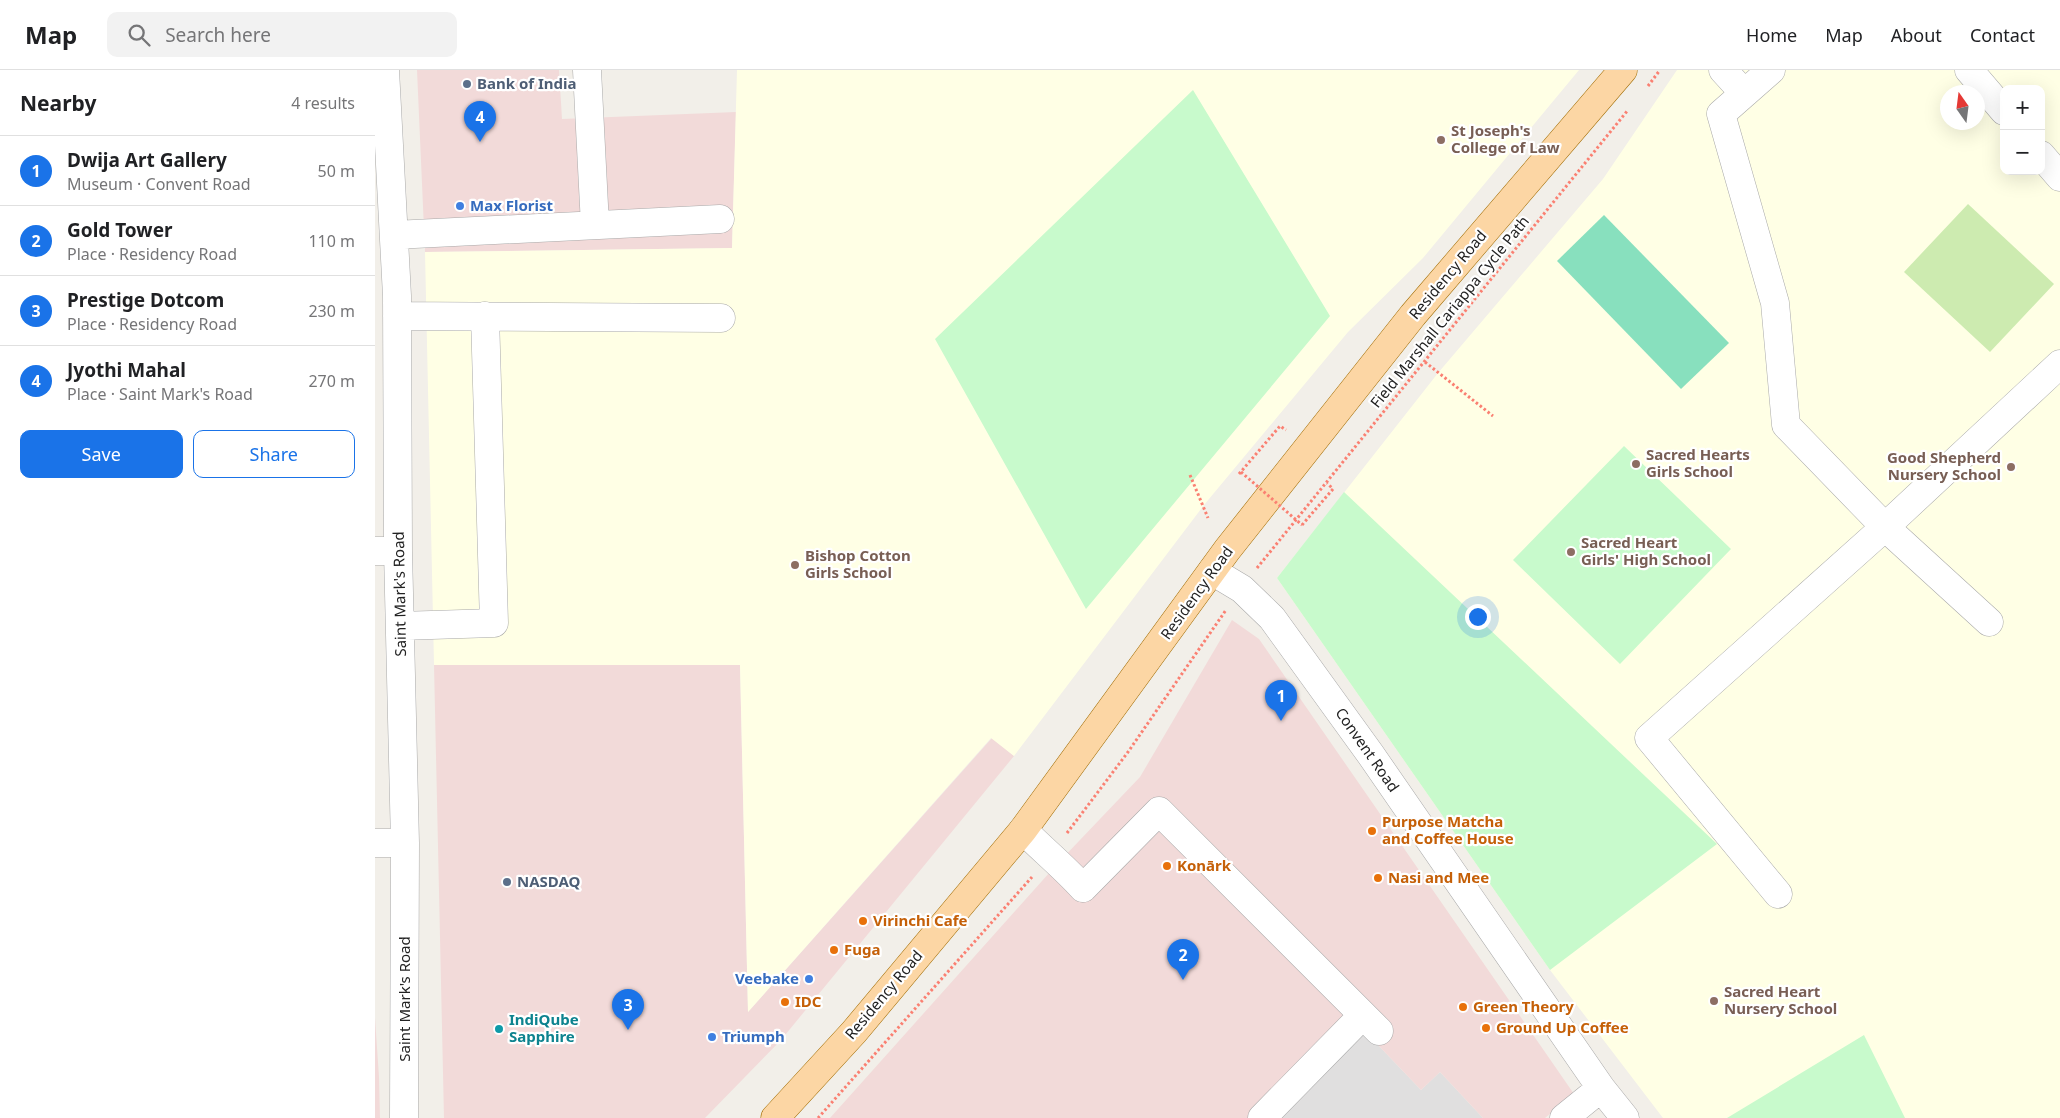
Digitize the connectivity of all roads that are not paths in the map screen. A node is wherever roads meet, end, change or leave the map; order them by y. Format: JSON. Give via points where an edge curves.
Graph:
{"nodes":[{"id":1,"x":587,"y":70,"type":"edge"},
{"id":2,"x":1623,"y":70,"type":"edge"},
{"id":3,"x":1723,"y":70,"type":"edge"},
{"id":4,"x":1771,"y":70,"type":"edge"},
{"id":5,"x":1969,"y":70,"type":"edge"},
{"id":6,"x":382,"y":83,"type":"edge"},
{"id":7,"x":1744,"y":93,"type":"junction"},
{"id":8,"x":2000,"y":106,"type":"edge"},
{"id":9,"x":2045,"y":161,"type":"edge"},
{"id":10,"x":2060,"y":178,"type":"edge"},
{"id":11,"x":720,"y":218,"type":"dead end"},
{"id":12,"x":595,"y":225,"type":"junction"},
{"id":13,"x":394,"y":235,"type":"junction"},
{"id":14,"x":397,"y":316,"type":"junction"},
{"id":15,"x":485,"y":316,"type":"junction"},
{"id":16,"x":721,"y":318,"type":"dead end"},
{"id":17,"x":387,"y":346,"type":"edge"},
{"id":18,"x":2060,"y":364,"type":"edge"},
{"id":19,"x":1885,"y":527,"type":"junction"},
{"id":20,"x":387,"y":551,"type":"edge"},
{"id":21,"x":1211,"y":571,"type":"junction"},
{"id":22,"x":1989,"y":622,"type":"dead end"},
{"id":23,"x":401,"y":626,"type":"junction"},
{"id":24,"x":1023,"y":830,"type":"junction"},
{"id":25,"x":375,"y":843,"type":"edge"},
{"id":26,"x":405,"y":843,"type":"junction"},
{"id":27,"x":1778,"y":894,"type":"dead end"},
{"id":28,"x":1601,"y":1088,"type":"junction"},
{"id":29,"x":404,"y":1118,"type":"edge"},
{"id":30,"x":775,"y":1118,"type":"edge"},
{"id":31,"x":1262,"y":1118,"type":"edge"},
{"id":32,"x":1564,"y":1118,"type":"edge"},
{"id":33,"x":1625,"y":1118,"type":"edge"}],
"edges":[{"from":1,"to":12,"type":"street"},
{"from":2,"to":21,"type":"main road","name":"Residency Road","via":[[1414,313]]},
{"from":3,"to":7,"type":"street"},
{"from":4,"to":7,"type":"street"},
{"from":5,"to":8,"type":"street"},
{"from":6,"to":13,"type":"street","name":"Saint Mark's Road"},
{"from":7,"to":19,"type":"street","via":[[1721,114],[1775,303],[1786,424]]},
{"from":9,"to":10,"type":"street"},
{"from":11,"to":12,"type":"street"},
{"from":12,"to":13,"type":"street"},
{"from":13,"to":14,"type":"street","name":"Saint Mark's Road"},
{"from":14,"to":15,"type":"street"},
{"from":14,"to":17,"type":"street","name":"Saint Mark's Road"},
{"from":15,"to":16,"type":"street"},
{"from":15,"to":23,"type":"street","via":[[494,623]]},
{"from":17,"to":20,"type":"street","name":"Saint Mark's Road"},
{"from":18,"to":19,"type":"street"},
{"from":19,"to":22,"type":"street"},
{"from":19,"to":27,"type":"street","via":[[1649,738]]},
{"from":20,"to":23,"type":"street","name":"Saint Mark's Road"},
{"from":21,"to":24,"type":"main road","name":"Residency Road"},
{"from":21,"to":28,"type":"street","name":"Convent Road","via":[[1242,589],[1272,618],[1371,755]]},
{"from":23,"to":26,"type":"street","name":"Saint Mark's Road"},
{"from":24,"to":30,"type":"main road","name":"Residency Road","via":[[854,1032]]},
{"from":24,"to":31,"type":"street","via":[[1083,888],[1159,811],[1371,1023]]},
{"from":25,"to":26,"type":"street"},
{"from":26,"to":29,"type":"street","name":"Saint Mark's Road"},
{"from":28,"to":32,"type":"street"},
{"from":28,"to":33,"type":"street","name":"Convent Road"}]}
